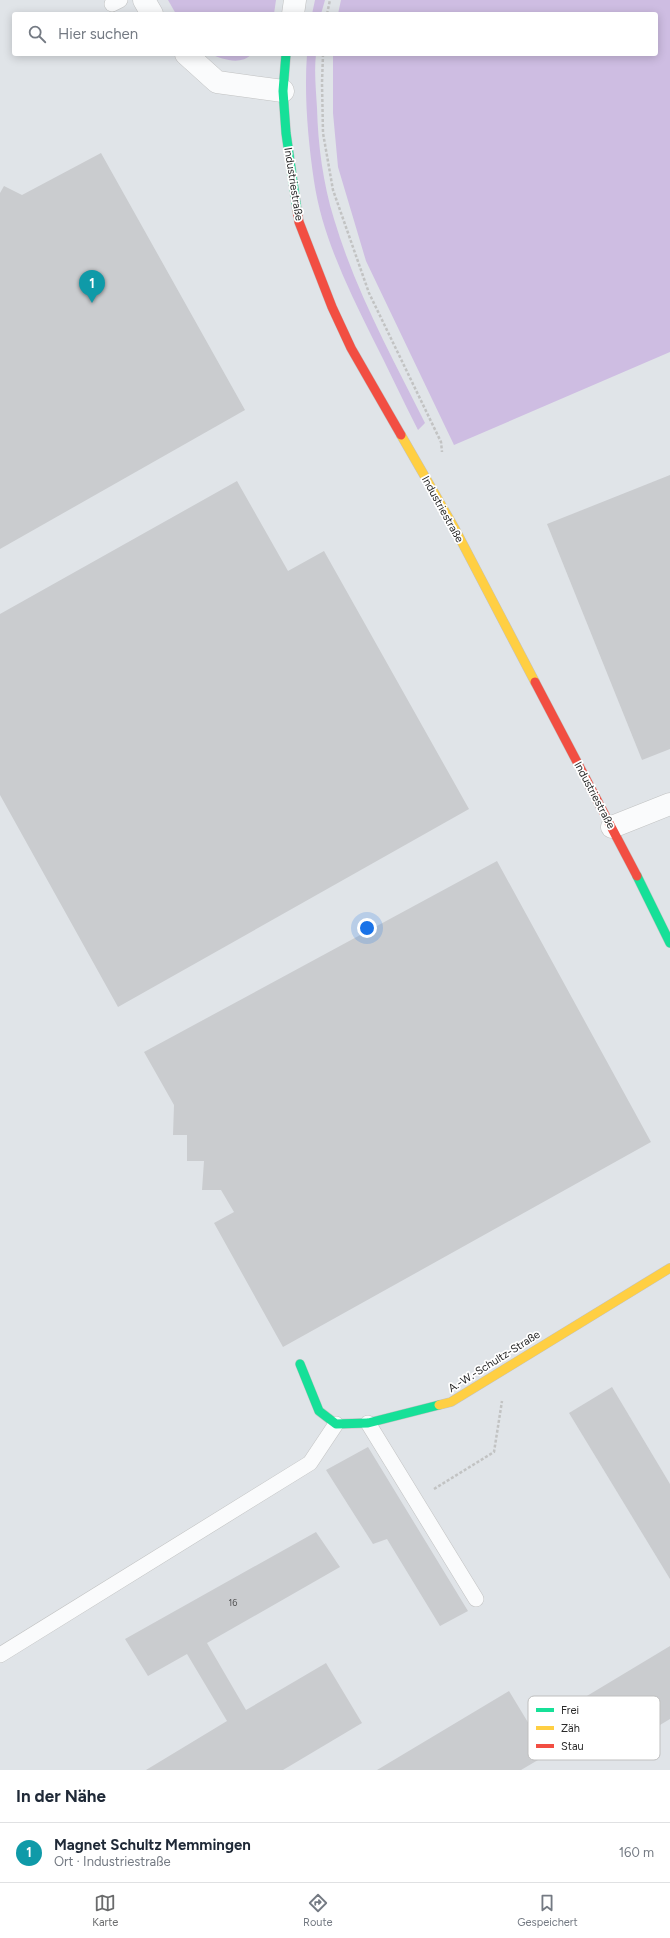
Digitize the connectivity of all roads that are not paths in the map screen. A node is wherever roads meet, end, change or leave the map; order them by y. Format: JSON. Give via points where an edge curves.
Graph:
{"nodes":[{"id":1,"x":144,"y":0,"type":"edge"},
{"id":2,"x":296,"y":0,"type":"edge"},
{"id":3,"x":151,"y":12,"type":"edge"},
{"id":4,"x":293,"y":12,"type":"edge"},
{"id":5,"x":188,"y":56,"type":"edge"},
{"id":6,"x":286,"y":56,"type":"edge"},
{"id":7,"x":282,"y":91,"type":"junction"},
{"id":8,"x":670,"y":804,"type":"edge"},
{"id":9,"x":612,"y":827,"type":"junction"},
{"id":10,"x":670,"y":944,"type":"edge"},
{"id":11,"x":670,"y":1268,"type":"edge"},
{"id":12,"x":300,"y":1364,"type":"dead end"},
{"id":13,"x":368,"y":1423,"type":"junction"},
{"id":14,"x":336,"y":1424,"type":"junction"},
{"id":15,"x":476,"y":1599,"type":"dead end"},
{"id":16,"x":0,"y":1655,"type":"edge"}],
"edges":[{"from":1,"to":3,"type":"street"},
{"from":2,"to":4,"type":"street"},
{"from":5,"to":7,"type":"street","via":[[217,82]]},
{"from":6,"to":7,"type":"street","name":"Industriestraße"},
{"from":7,"to":9,"type":"street","name":"Industriestraße","via":[[299,222],[332,307],[351,348],[455,529]]},
{"from":8,"to":9,"type":"street"},
{"from":9,"to":10,"type":"street","name":"Industriestraße"},
{"from":11,"to":13,"type":"street","name":"A.-W.-Schultz-Straße","via":[[451,1402]]},
{"from":12,"to":14,"type":"street","via":[[319,1411]]},
{"from":13,"to":14,"type":"street","name":"A.-W.-Schultz-Straße"},
{"from":13,"to":15,"type":"lane"},
{"from":14,"to":16,"type":"lane","via":[[310,1463]]}]}
